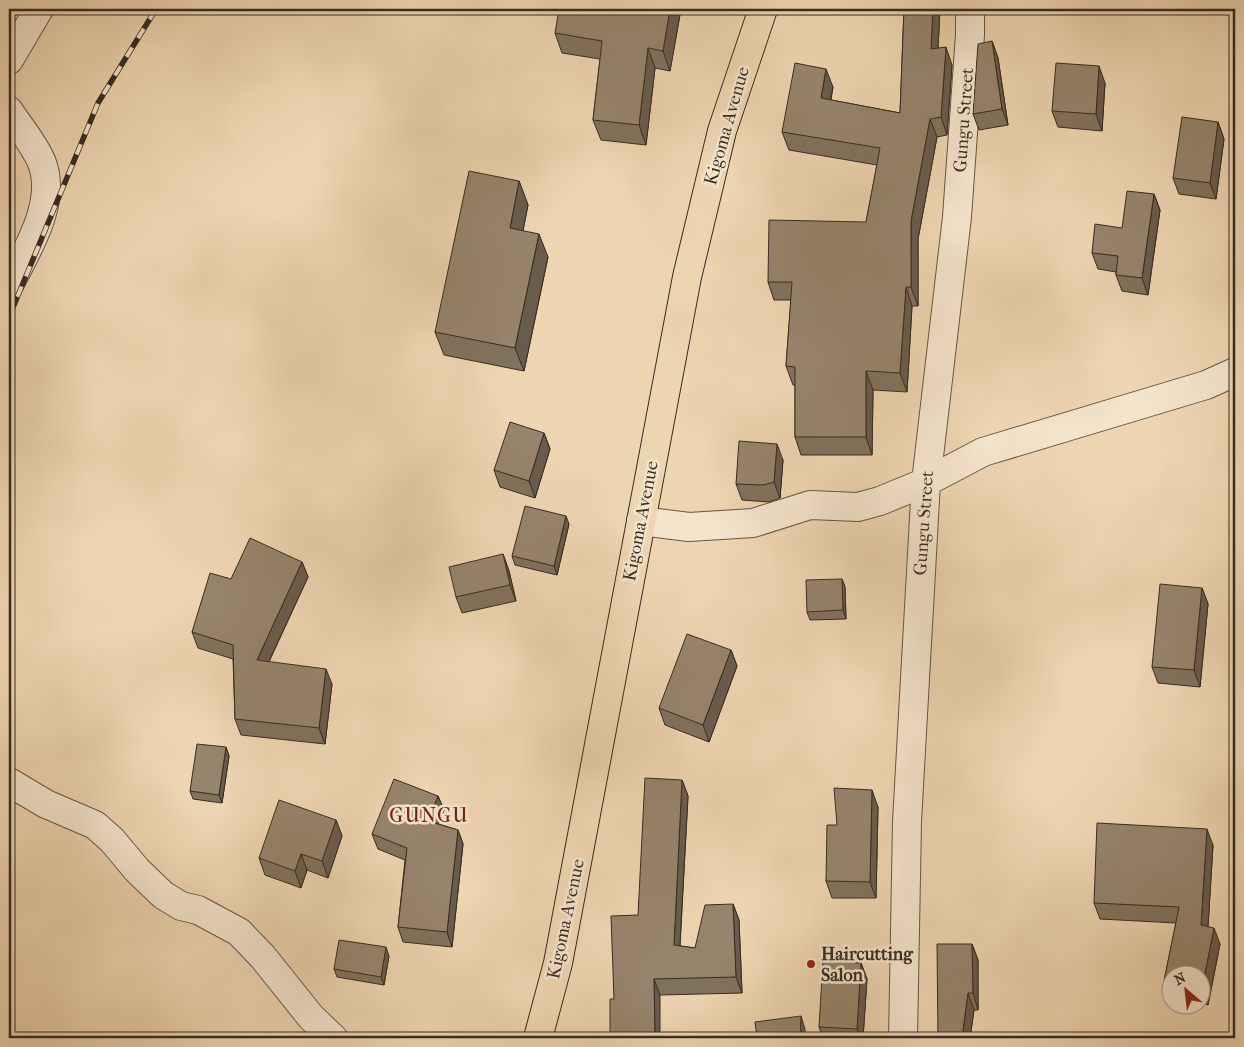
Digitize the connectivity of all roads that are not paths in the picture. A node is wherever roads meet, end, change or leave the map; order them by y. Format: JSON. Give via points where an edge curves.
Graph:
{"nodes":[{"id":1,"x":39,"y":9,"type":"edge"},
{"id":2,"x":763,"y":9,"type":"edge"},
{"id":3,"x":970,"y":9,"type":"edge"},
{"id":4,"x":9,"y":60,"type":"edge"},
{"id":5,"x":9,"y":111,"type":"edge"},
{"id":6,"x":9,"y":285,"type":"edge"},
{"id":7,"x":1235,"y":372,"type":"edge"},
{"id":8,"x":926,"y":482,"type":"junction"},
{"id":9,"x":641,"y":521,"type":"junction"},
{"id":10,"x":9,"y":782,"type":"edge"},
{"id":11,"x":333,"y":1038,"type":"edge"},
{"id":12,"x":538,"y":1038,"type":"edge"},
{"id":13,"x":903,"y":1038,"type":"edge"}],
"edges":[{"from":1,"to":4,"type":"street"},
{"from":2,"to":9,"type":"main road","name":"Kigoma Avenue","via":[[722,131],[687,277]]},
{"from":3,"to":8,"type":"street","name":"Gungu Street","via":[[957,217]]},
{"from":5,"to":6,"type":"street","via":[[42,163],[46,182],[46,201],[33,237]]},
{"from":7,"to":8,"type":"street","via":[[1206,385],[983,452]]},
{"from":8,"to":9,"type":"street","via":[[858,507],[810,505],[753,523],[689,528]]},
{"from":8,"to":13,"type":"street","name":"Gungu Street","via":[[907,822]]},
{"from":9,"to":12,"type":"main road","name":"Kigoma Avenue","via":[[560,954]]},
{"from":10,"to":11,"type":"street","via":[[46,804],[95,825],[163,895],[239,932],[311,1017]]}]}
